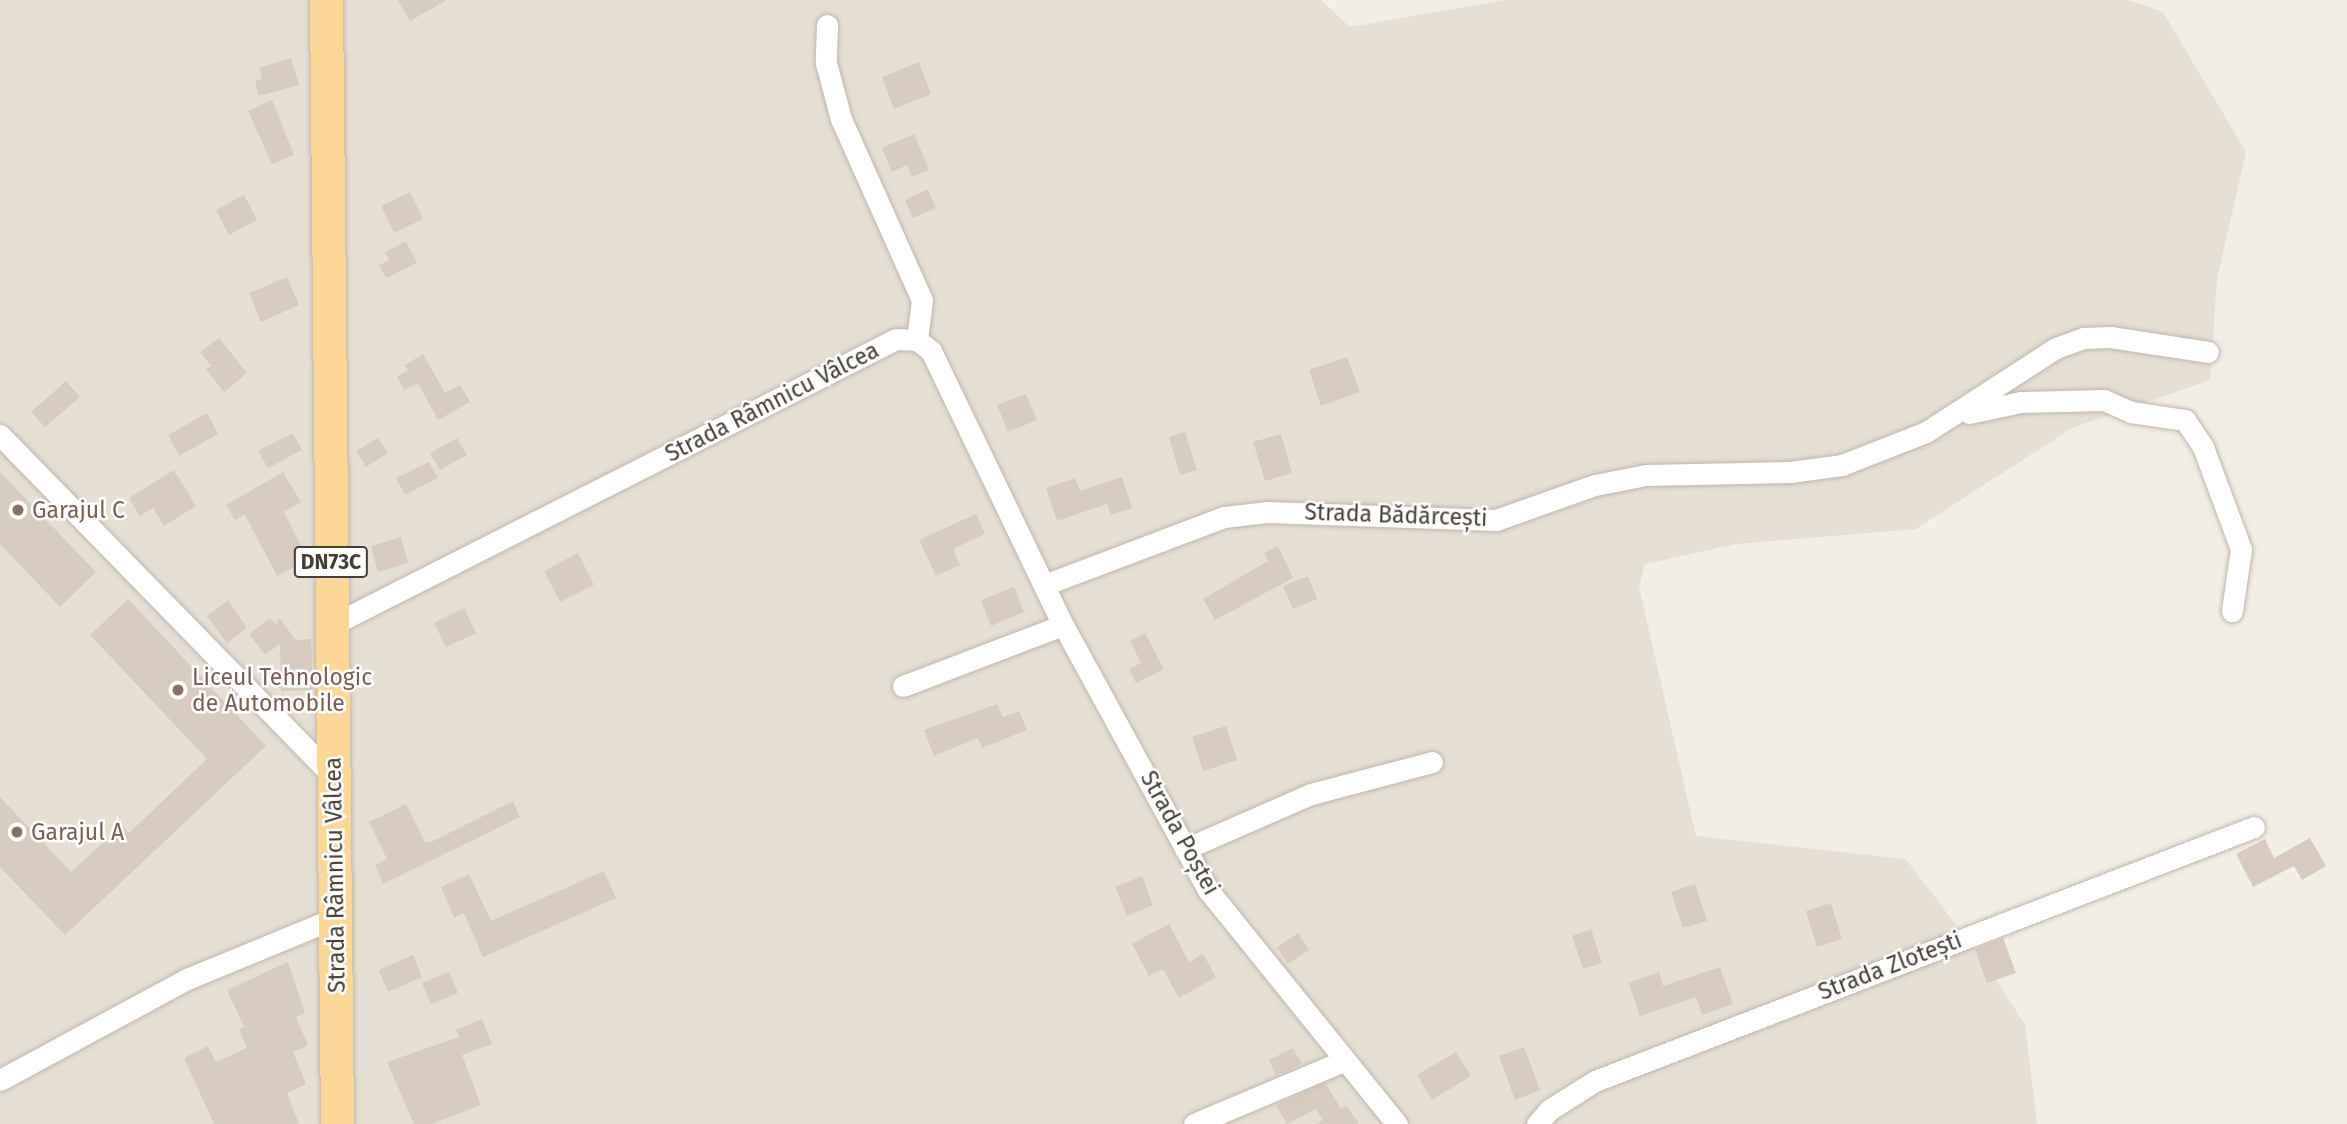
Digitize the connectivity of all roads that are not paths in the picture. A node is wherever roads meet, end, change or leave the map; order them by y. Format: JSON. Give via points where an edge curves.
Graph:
{"nodes":[{"id":1,"x":326,"y":0,"type":"edge"},
{"id":2,"x":827,"y":25,"type":"dead end"},
{"id":3,"x":917,"y":340,"type":"junction"},
{"id":4,"x":2208,"y":352,"type":"dead end"},
{"id":5,"x":1952,"y":416,"type":"junction"},
{"id":6,"x":0,"y":435,"type":"edge"},
{"id":7,"x":1044,"y":585,"type":"junction"},
{"id":8,"x":2232,"y":611,"type":"dead end"},
{"id":9,"x":332,"y":625,"type":"junction"},
{"id":10,"x":1062,"y":625,"type":"junction"},
{"id":11,"x":903,"y":686,"type":"dead end"},
{"id":12,"x":1433,"y":762,"type":"dead end"},
{"id":13,"x":334,"y":777,"type":"junction"},
{"id":14,"x":2254,"y":827,"type":"dead end"},
{"id":15,"x":1185,"y":849,"type":"junction"},
{"id":16,"x":335,"y":918,"type":"junction"},
{"id":17,"x":1343,"y":1061,"type":"junction"},
{"id":18,"x":0,"y":1080,"type":"edge"},
{"id":19,"x":337,"y":1124,"type":"edge"},
{"id":20,"x":1194,"y":1124,"type":"edge"},
{"id":21,"x":1397,"y":1124,"type":"edge"},
{"id":22,"x":1537,"y":1124,"type":"edge"}],
"edges":[{"from":1,"to":9,"type":"main road","name":"Strada Râmnicu Vâlcea","number":"DN73C"},
{"from":2,"to":3,"type":"street","via":[[826,63],[841,119],[922,300]]},
{"from":3,"to":7,"type":"street","name":"Strada Poștei","via":[[931,351]]},
{"from":3,"to":9,"type":"street","name":"Strada Râmnicu Vâlcea","via":[[896,339]]},
{"from":4,"to":5,"type":"street","name":"Strada Bădărcești","via":[[2110,337],[2083,338],[2056,348]]},
{"from":5,"to":7,"type":"street","name":"Strada Bădărcești","via":[[1901,443],[1842,465],[1790,472],[1646,475],[1595,485],[1496,520],[1267,512],[1224,517]]},
{"from":5,"to":8,"type":"street","name":"Strada Bădărcești","via":[[2021,402],[2075,399],[2104,400],[2131,412],[2186,421],[2203,447],[2241,549]]},
{"from":6,"to":13,"type":"street"},
{"from":7,"to":10,"type":"street","name":"Strada Poștei"},
{"from":9,"to":13,"type":"main road","name":"Strada Râmnicu Vâlcea","number":"DN73C"},
{"from":10,"to":11,"type":"street"},
{"from":10,"to":15,"type":"street","name":"Strada Poștei","via":[[1132,745]]},
{"from":12,"to":15,"type":"street","via":[[1311,794]]},
{"from":13,"to":16,"type":"main road","name":"Strada Râmnicu Vâlcea","number":"DN73C"},
{"from":14,"to":22,"type":"street","name":"Strada Zlotești","via":[[1595,1081],[1549,1110]]},
{"from":15,"to":17,"type":"street","name":"Strada Poștei","via":[[1208,890]]},
{"from":16,"to":18,"type":"street","via":[[187,979]]},
{"from":16,"to":19,"type":"main road","name":"Strada Râmnicu Vâlcea","number":"DN73C"},
{"from":17,"to":20,"type":"street"},
{"from":17,"to":21,"type":"street","name":"Strada Poștei"}]}
